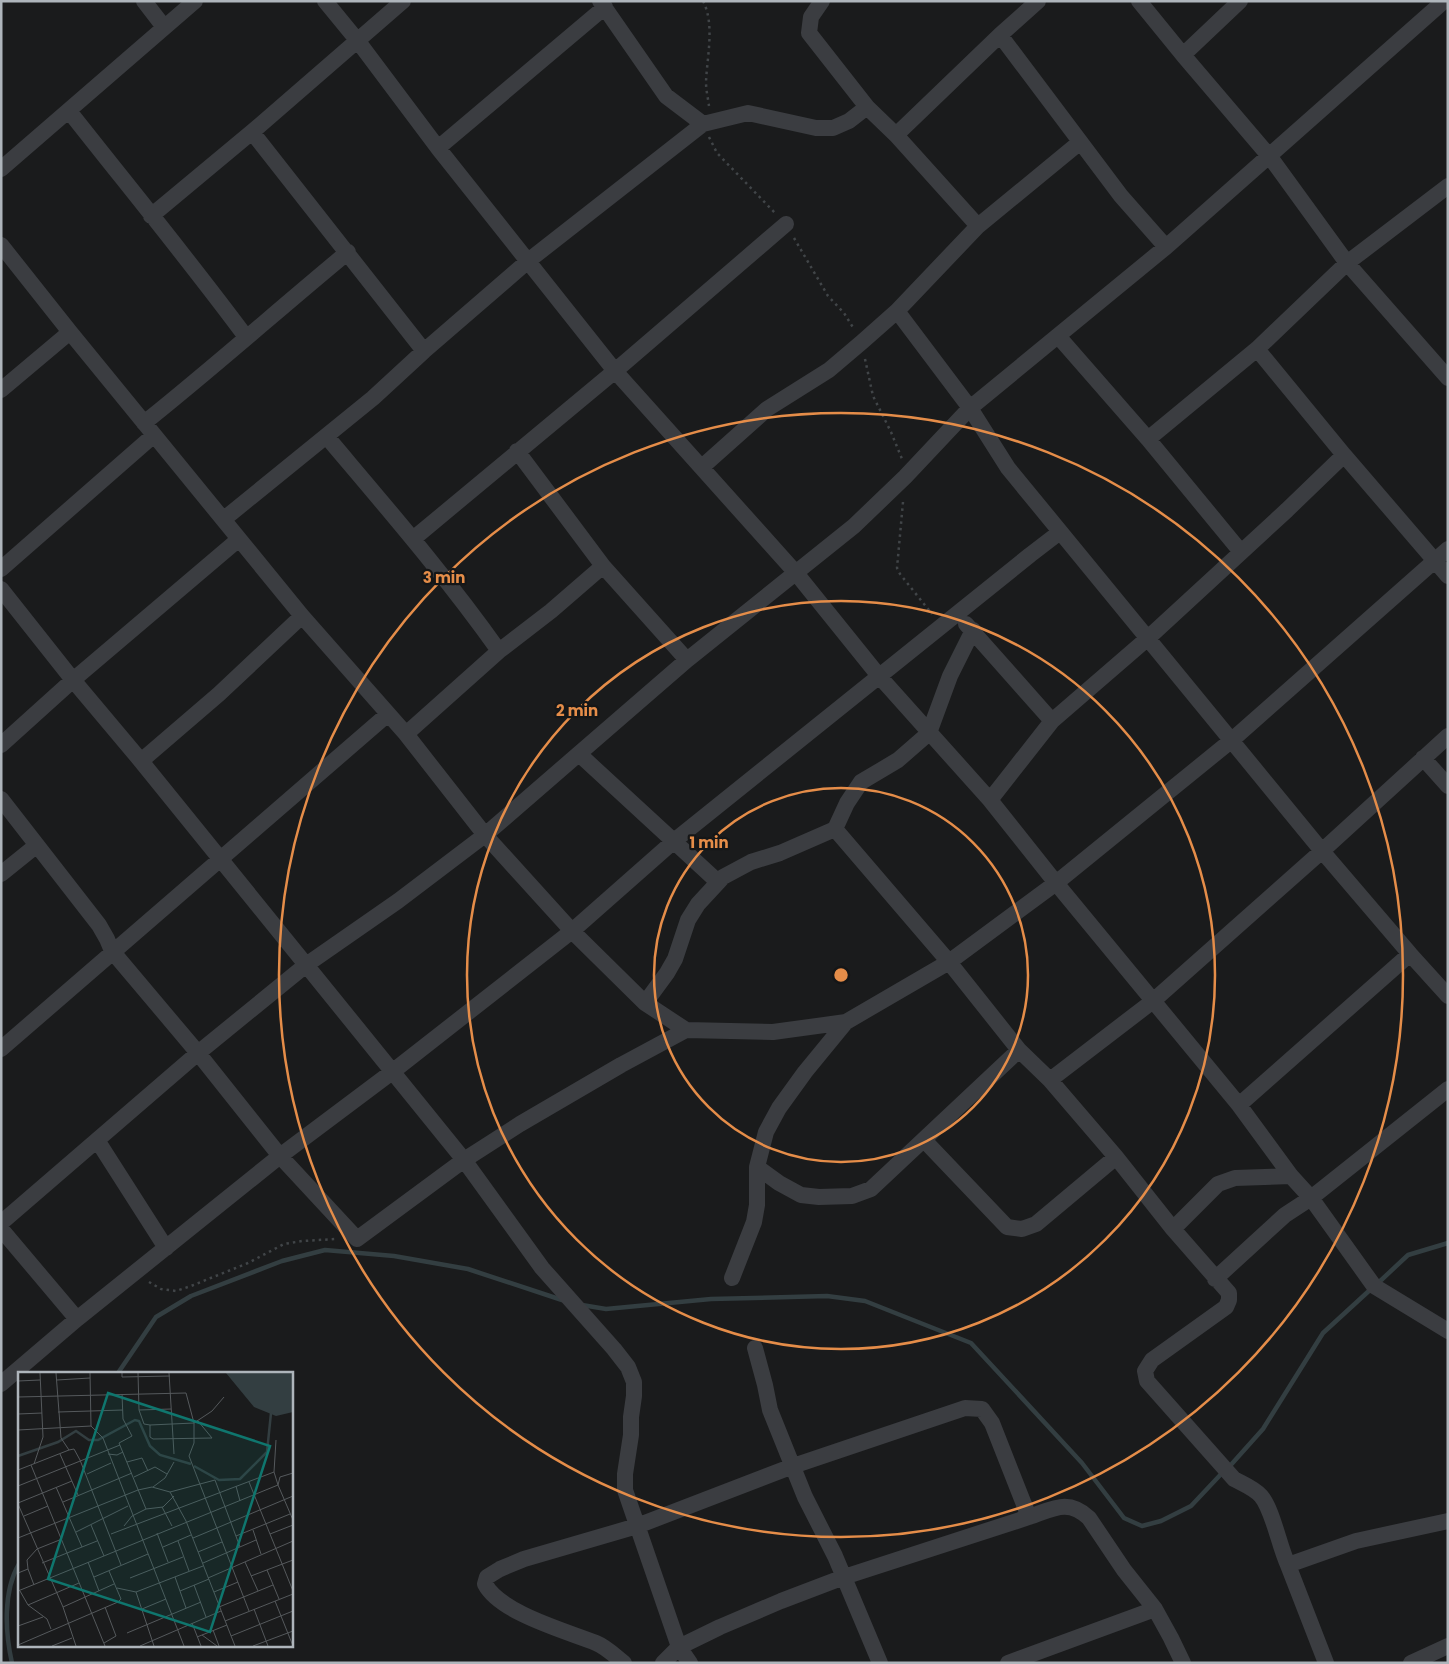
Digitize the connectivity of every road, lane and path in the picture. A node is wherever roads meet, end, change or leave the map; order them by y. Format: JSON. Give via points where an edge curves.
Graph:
{"nodes":[{"id":1,"x":144,"y":1,"type":"edge"},
{"id":2,"x":195,"y":1,"type":"edge"},
{"id":3,"x":325,"y":1,"type":"edge"},
{"id":4,"x":403,"y":1,"type":"edge"},
{"id":5,"x":702,"y":1,"type":"edge"},
{"id":6,"x":822,"y":1,"type":"edge"},
{"id":7,"x":1038,"y":1,"type":"edge"},
{"id":8,"x":1139,"y":1,"type":"edge"},
{"id":9,"x":1240,"y":1,"type":"edge"},
{"id":10,"x":602,"y":4,"type":"edge"},
{"id":11,"x":1443,"y":4,"type":"edge"},
{"id":12,"x":164,"y":27,"type":"junction"},
{"id":13,"x":1000,"y":35,"type":"junction"},
{"id":14,"x":357,"y":40,"type":"junction"},
{"id":15,"x":1183,"y":55,"type":"junction"},
{"id":16,"x":867,"y":107,"type":"junction"},
{"id":17,"x":69,"y":111,"type":"junction"},
{"id":18,"x":707,"y":123,"type":"junction"},
{"id":19,"x":252,"y":132,"type":"junction"},
{"id":20,"x":896,"y":135,"type":"junction"},
{"id":21,"x":1079,"y":142,"type":"junction"},
{"id":22,"x":438,"y":148,"type":"junction"},
{"id":23,"x":1270,"y":157,"type":"junction"},
{"id":24,"x":1,"y":168,"type":"edge"},
{"id":25,"x":1448,"y":186,"type":"edge"},
{"id":26,"x":151,"y":216,"type":"junction"},
{"id":27,"x":786,"y":224,"type":"junction"},
{"id":28,"x":978,"y":226,"type":"junction"},
{"id":29,"x":1,"y":245,"type":"edge"},
{"id":30,"x":1166,"y":247,"type":"junction"},
{"id":31,"x":348,"y":252,"type":"junction"},
{"id":32,"x":528,"y":261,"type":"junction"},
{"id":33,"x":1347,"y":263,"type":"junction"},
{"id":34,"x":897,"y":311,"type":"junction"},
{"id":35,"x":70,"y":332,"type":"junction"},
{"id":36,"x":1058,"y":336,"type":"junction"},
{"id":37,"x":246,"y":337,"type":"junction"},
{"id":38,"x":862,"y":342,"type":"junction"},
{"id":39,"x":1257,"y":349,"type":"junction"},
{"id":40,"x":424,"y":351,"type":"junction"},
{"id":41,"x":1444,"y":368,"type":"edge"},
{"id":42,"x":615,"y":371,"type":"junction"},
{"id":43,"x":1,"y":390,"type":"edge"},
{"id":44,"x":970,"y":408,"type":"junction"},
{"id":45,"x":149,"y":429,"type":"junction"},
{"id":46,"x":327,"y":437,"type":"junction"},
{"id":47,"x":1148,"y":439,"type":"junction"},
{"id":48,"x":517,"y":451,"type":"junction"},
{"id":49,"x":1344,"y":455,"type":"junction"},
{"id":50,"x":702,"y":467,"type":"junction"},
{"id":51,"x":905,"y":477,"type":"junction"},
{"id":52,"x":224,"y":519,"type":"junction"},
{"id":53,"x":1060,"y":532,"type":"junction"},
{"id":54,"x":413,"y":539,"type":"junction"},
{"id":55,"x":239,"y":540,"type":"junction"},
{"id":56,"x":1448,"y":549,"type":"edge"},
{"id":57,"x":1241,"y":552,"type":"junction"},
{"id":58,"x":1433,"y":560,"type":"junction"},
{"id":59,"x":603,"y":566,"type":"junction"},
{"id":60,"x":1,"y":569,"type":"edge"},
{"id":61,"x":796,"y":573,"type":"junction"},
{"id":62,"x":1448,"y":576,"type":"edge"},
{"id":63,"x":1,"y":589,"type":"edge"},
{"id":64,"x":956,"y":615,"type":"junction"},
{"id":65,"x":302,"y":616,"type":"junction"},
{"id":66,"x":942,"y":626,"type":"junction"},
{"id":67,"x":973,"y":630,"type":"junction"},
{"id":68,"x":1148,"y":638,"type":"junction"},
{"id":69,"x":499,"y":651,"type":"junction"},
{"id":70,"x":687,"y":660,"type":"junction"},
{"id":71,"x":879,"y":676,"type":"junction"},
{"id":72,"x":73,"y":680,"type":"junction"},
{"id":73,"x":388,"y":714,"type":"junction"},
{"id":74,"x":1052,"y":722,"type":"junction"},
{"id":75,"x":929,"y":732,"type":"junction"},
{"id":76,"x":406,"y":734,"type":"junction"},
{"id":77,"x":1448,"y":736,"type":"edge"},
{"id":78,"x":1232,"y":740,"type":"junction"},
{"id":79,"x":1,"y":745,"type":"edge"},
{"id":80,"x":579,"y":754,"type":"junction"},
{"id":81,"x":1423,"y":758,"type":"junction"},
{"id":82,"x":141,"y":761,"type":"junction"},
{"id":83,"x":1448,"y":786,"type":"edge"},
{"id":84,"x":1,"y":798,"type":"edge"},
{"id":85,"x":990,"y":800,"type":"junction"},
{"id":86,"x":836,"y":829,"type":"junction"},
{"id":87,"x":485,"y":834,"type":"junction"},
{"id":88,"x":674,"y":841,"type":"junction"},
{"id":89,"x":36,"y":845,"type":"junction"},
{"id":90,"x":1322,"y":851,"type":"junction"},
{"id":91,"x":220,"y":859,"type":"junction"},
{"id":92,"x":1,"y":874,"type":"edge"},
{"id":93,"x":718,"y":882,"type":"junction"},
{"id":94,"x":1056,"y":883,"type":"junction"},
{"id":95,"x":572,"y":931,"type":"junction"},
{"id":96,"x":112,"y":952,"type":"junction"},
{"id":97,"x":1410,"y":954,"type":"junction"},
{"id":98,"x":949,"y":962,"type":"junction"},
{"id":99,"x":306,"y":965,"type":"junction"},
{"id":100,"x":1448,"y":996,"type":"edge"},
{"id":101,"x":1153,"y":1001,"type":"junction"},
{"id":102,"x":645,"y":1003,"type":"junction"},
{"id":103,"x":846,"y":1022,"type":"junction"},
{"id":104,"x":686,"y":1030,"type":"junction"},
{"id":105,"x":1,"y":1049,"type":"edge"},
{"id":106,"x":1020,"y":1050,"type":"junction"},
{"id":107,"x":198,"y":1053,"type":"junction"},
{"id":108,"x":392,"y":1072,"type":"junction"},
{"id":109,"x":1050,"y":1080,"type":"junction"},
{"id":110,"x":1448,"y":1089,"type":"edge"},
{"id":111,"x":1239,"y":1105,"type":"junction"},
{"id":112,"x":97,"y":1140,"type":"junction"},
{"id":113,"x":924,"y":1140,"type":"junction"},
{"id":114,"x":280,"y":1156,"type":"junction"},
{"id":115,"x":1116,"y":1157,"type":"junction"},
{"id":116,"x":464,"y":1160,"type":"junction"},
{"id":117,"x":757,"y":1167,"type":"junction"},
{"id":118,"x":1291,"y":1176,"type":"junction"},
{"id":119,"x":1311,"y":1198,"type":"junction"},
{"id":120,"x":1,"y":1223,"type":"edge"},
{"id":121,"x":1,"y":1229,"type":"edge"},
{"id":122,"x":1172,"y":1229,"type":"junction"},
{"id":123,"x":357,"y":1239,"type":"junction"},
{"id":124,"x":166,"y":1248,"type":"junction"},
{"id":125,"x":137,"y":1271,"type":"junction"},
{"id":126,"x":732,"y":1278,"type":"dead end"},
{"id":127,"x":1215,"y":1279,"type":"junction"},
{"id":128,"x":77,"y":1319,"type":"junction"},
{"id":129,"x":1448,"y":1331,"type":"edge"},
{"id":130,"x":754,"y":1348,"type":"dead end"},
{"id":131,"x":1,"y":1384,"type":"edge"},
{"id":132,"x":793,"y":1466,"type":"junction"},
{"id":133,"x":1029,"y":1517,"type":"junction"},
{"id":134,"x":1448,"y":1521,"type":"edge"},
{"id":135,"x":637,"y":1526,"type":"junction"},
{"id":136,"x":1288,"y":1565,"type":"junction"},
{"id":137,"x":844,"y":1576,"type":"junction"},
{"id":138,"x":1154,"y":1610,"type":"junction"},
{"id":139,"x":1448,"y":1646,"type":"edge"},
{"id":140,"x":679,"y":1647,"type":"junction"},
{"id":141,"x":624,"y":1663,"type":"edge"},
{"id":142,"x":663,"y":1663,"type":"edge"},
{"id":143,"x":690,"y":1663,"type":"edge"},
{"id":144,"x":880,"y":1663,"type":"edge"},
{"id":145,"x":1008,"y":1663,"type":"edge"},
{"id":146,"x":1183,"y":1663,"type":"edge"},
{"id":147,"x":1326,"y":1663,"type":"edge"},
{"id":148,"x":1410,"y":1663,"type":"edge"}],
"edges":[{"from":1,"to":12,"type":"street"},
{"from":2,"to":12,"type":"street"},
{"from":3,"to":14,"type":"street"},
{"from":4,"to":14,"type":"street"},
{"from":5,"to":18,"type":"path","via":[[707,10],[709,31]]},
{"from":6,"to":16,"type":"street","via":[[811,17],[809,34]]},
{"from":7,"to":13,"type":"street"},
{"from":8,"to":15,"type":"street"},
{"from":9,"to":15,"type":"street"},
{"from":10,"to":18,"type":"street","via":[[666,96]]},
{"from":10,"to":22,"type":"street"},
{"from":11,"to":23,"type":"street"},
{"from":12,"to":17,"type":"street"},
{"from":13,"to":20,"type":"street"},
{"from":13,"to":21,"type":"street"},
{"from":14,"to":19,"type":"street"},
{"from":14,"to":22,"type":"street"},
{"from":15,"to":23,"type":"street"},
{"from":16,"to":18,"type":"street","via":[[833,128],[816,128],[748,113]]},
{"from":16,"to":20,"type":"street"},
{"from":17,"to":24,"type":"street"},
{"from":17,"to":26,"type":"street"},
{"from":18,"to":27,"type":"path","via":[[717,153]]},
{"from":18,"to":32,"type":"street"},
{"from":19,"to":26,"type":"street"},
{"from":19,"to":31,"type":"street"},
{"from":20,"to":28,"type":"street"},
{"from":21,"to":28,"type":"street"},
{"from":21,"to":30,"type":"street"},
{"from":22,"to":32,"type":"street"},
{"from":23,"to":30,"type":"street"},
{"from":23,"to":33,"type":"street"},
{"from":25,"to":33,"type":"street"},
{"from":26,"to":37,"type":"street"},
{"from":27,"to":38,"type":"path","via":[[828,296]]},
{"from":27,"to":42,"type":"street"},
{"from":28,"to":34,"type":"street"},
{"from":29,"to":35,"type":"street"},
{"from":30,"to":36,"type":"street"},
{"from":31,"to":37,"type":"street"},
{"from":31,"to":40,"type":"street"},
{"from":32,"to":40,"type":"street"},
{"from":32,"to":42,"type":"street"},
{"from":33,"to":39,"type":"street"},
{"from":33,"to":41,"type":"street"},
{"from":34,"to":38,"type":"street"},
{"from":34,"to":44,"type":"street"},
{"from":35,"to":43,"type":"street"},
{"from":35,"to":45,"type":"street"},
{"from":36,"to":44,"type":"street"},
{"from":36,"to":47,"type":"street"},
{"from":37,"to":45,"type":"street"},
{"from":38,"to":50,"type":"street","via":[[829,370],[767,409]]},
{"from":38,"to":51,"type":"path","via":[[873,396],[898,446]]},
{"from":39,"to":47,"type":"street"},
{"from":39,"to":49,"type":"street"},
{"from":40,"to":46,"type":"street"},
{"from":42,"to":48,"type":"street"},
{"from":42,"to":50,"type":"street"},
{"from":44,"to":51,"type":"street"},
{"from":44,"to":53,"type":"street","via":[[1008,468]]},
{"from":45,"to":52,"type":"street"},
{"from":45,"to":60,"type":"street"},
{"from":46,"to":52,"type":"street"},
{"from":46,"to":54,"type":"street"},
{"from":47,"to":57,"type":"street"},
{"from":48,"to":54,"type":"street"},
{"from":48,"to":59,"type":"street"},
{"from":49,"to":57,"type":"street"},
{"from":49,"to":58,"type":"street"},
{"from":50,"to":61,"type":"street"},
{"from":51,"to":61,"type":"street","via":[[854,526]]},
{"from":51,"to":66,"type":"path","via":[[897,568]]},
{"from":52,"to":55,"type":"street"},
{"from":53,"to":64,"type":"street"},
{"from":53,"to":68,"type":"street"},
{"from":54,"to":69,"type":"street","via":[[464,601]]},
{"from":55,"to":65,"type":"street"},
{"from":55,"to":72,"type":"street"},
{"from":56,"to":58,"type":"street"},
{"from":57,"to":68,"type":"street"},
{"from":58,"to":62,"type":"street"},
{"from":58,"to":78,"type":"street"},
{"from":59,"to":69,"type":"street"},
{"from":59,"to":70,"type":"street"},
{"from":61,"to":70,"type":"street"},
{"from":61,"to":71,"type":"street"},
{"from":63,"to":72,"type":"street"},
{"from":64,"to":66,"type":"street"},
{"from":64,"to":67,"type":"street"},
{"from":65,"to":73,"type":"street"},
{"from":65,"to":82,"type":"street"},
{"from":66,"to":71,"type":"street"},
{"from":67,"to":74,"type":"street"},
{"from":67,"to":75,"type":"street","via":[[953,669]]},
{"from":68,"to":74,"type":"street"},
{"from":68,"to":78,"type":"street"},
{"from":69,"to":76,"type":"street"},
{"from":70,"to":80,"type":"street"},
{"from":71,"to":75,"type":"street"},
{"from":71,"to":88,"type":"street"},
{"from":72,"to":79,"type":"street"},
{"from":72,"to":82,"type":"street"},
{"from":73,"to":76,"type":"street"},
{"from":73,"to":91,"type":"street"},
{"from":74,"to":85,"type":"street"},
{"from":75,"to":85,"type":"street"},
{"from":75,"to":86,"type":"street","via":[[898,760],[861,782]]},
{"from":76,"to":87,"type":"street"},
{"from":77,"to":81,"type":"street"},
{"from":78,"to":90,"type":"street"},
{"from":78,"to":94,"type":"street"},
{"from":80,"to":87,"type":"street"},
{"from":80,"to":88,"type":"street"},
{"from":81,"to":83,"type":"street"},
{"from":81,"to":90,"type":"street"},
{"from":82,"to":91,"type":"street"},
{"from":84,"to":89,"type":"street"},
{"from":85,"to":94,"type":"street"},
{"from":86,"to":93,"type":"street","via":[[751,862]]},
{"from":86,"to":98,"type":"street"},
{"from":87,"to":95,"type":"street"},
{"from":87,"to":99,"type":"street","via":[[398,901]]},
{"from":88,"to":93,"type":"street"},
{"from":88,"to":95,"type":"street"},
{"from":89,"to":92,"type":"street"},
{"from":89,"to":96,"type":"street","via":[[108,939]]},
{"from":90,"to":97,"type":"street"},
{"from":90,"to":101,"type":"street"},
{"from":91,"to":96,"type":"street"},
{"from":91,"to":99,"type":"street"},
{"from":93,"to":102,"type":"street","via":[[688,920],[675,959]]},
{"from":94,"to":98,"type":"street"},
{"from":94,"to":101,"type":"street"},
{"from":95,"to":102,"type":"street"},
{"from":95,"to":108,"type":"street"},
{"from":96,"to":105,"type":"street"},
{"from":96,"to":107,"type":"street"},
{"from":97,"to":100,"type":"street"},
{"from":97,"to":111,"type":"street"},
{"from":98,"to":103,"type":"street"},
{"from":98,"to":106,"type":"street"},
{"from":99,"to":107,"type":"street"},
{"from":99,"to":108,"type":"street"},
{"from":101,"to":109,"type":"street"},
{"from":101,"to":111,"type":"street"},
{"from":102,"to":104,"type":"street"},
{"from":103,"to":104,"type":"street","via":[[773,1032]]},
{"from":103,"to":117,"type":"street","via":[[779,1108],[766,1132]]},
{"from":104,"to":116,"type":"street","via":[[570,1094]]},
{"from":106,"to":109,"type":"street"},
{"from":106,"to":113,"type":"street"},
{"from":107,"to":112,"type":"street"},
{"from":107,"to":114,"type":"street"},
{"from":108,"to":114,"type":"street"},
{"from":108,"to":116,"type":"street"},
{"from":109,"to":115,"type":"street"},
{"from":110,"to":119,"type":"street"},
{"from":111,"to":118,"type":"street"},
{"from":112,"to":120,"type":"street"},
{"from":112,"to":124,"type":"street"},
{"from":113,"to":115,"type":"street","via":[[1007,1227],[1022,1228],[1036,1224]]},
{"from":113,"to":117,"type":"street","via":[[871,1189],[852,1196],[802,1195]]},
{"from":114,"to":123,"type":"street"},
{"from":114,"to":124,"type":"street"},
{"from":115,"to":122,"type":"street"},
{"from":116,"to":123,"type":"street"},
{"from":116,"to":135,"type":"street","via":[[542,1268],[628,1367],[634,1382],[634,1396],[625,1490]]},
{"from":117,"to":126,"type":"street","via":[[754,1222]]},
{"from":118,"to":119,"type":"street"},
{"from":118,"to":122,"type":"street","via":[[1235,1178],[1218,1184]]},
{"from":119,"to":127,"type":"street","via":[[1285,1215]]},
{"from":119,"to":129,"type":"street","via":[[1374,1286]]},
{"from":121,"to":128,"type":"street"},
{"from":122,"to":127,"type":"street"},
{"from":123,"to":125,"type":"path","via":[[302,1240],[284,1244],[248,1263],[176,1291],[161,1290]]},
{"from":124,"to":125,"type":"street"},
{"from":125,"to":128,"type":"street"},
{"from":127,"to":136,"type":"street","via":[[1229,1293],[1226,1307],[1152,1360],[1145,1370],[1147,1381],[1234,1479],[1261,1497],[1269,1510]]},
{"from":128,"to":131,"type":"street"},
{"from":130,"to":132,"type":"street","via":[[770,1410]]},
{"from":132,"to":133,"type":"street","via":[[965,1408],[982,1409],[992,1423]]},
{"from":132,"to":135,"type":"street"},
{"from":132,"to":137,"type":"street"},
{"from":133,"to":137,"type":"street"},
{"from":133,"to":138,"type":"street","via":[[1066,1505],[1083,1512]]},
{"from":134,"to":136,"type":"street","via":[[1356,1541]]},
{"from":135,"to":140,"type":"street"},
{"from":135,"to":141,"type":"street","via":[[524,1559],[487,1577],[485,1584],[488,1591],[511,1608],[598,1644]]},
{"from":136,"to":147,"type":"street"},
{"from":137,"to":140,"type":"street"},
{"from":137,"to":144,"type":"street"},
{"from":138,"to":145,"type":"street"},
{"from":138,"to":146,"type":"street"},
{"from":139,"to":148,"type":"street"},
{"from":140,"to":142,"type":"street"},
{"from":140,"to":143,"type":"street"}]}
